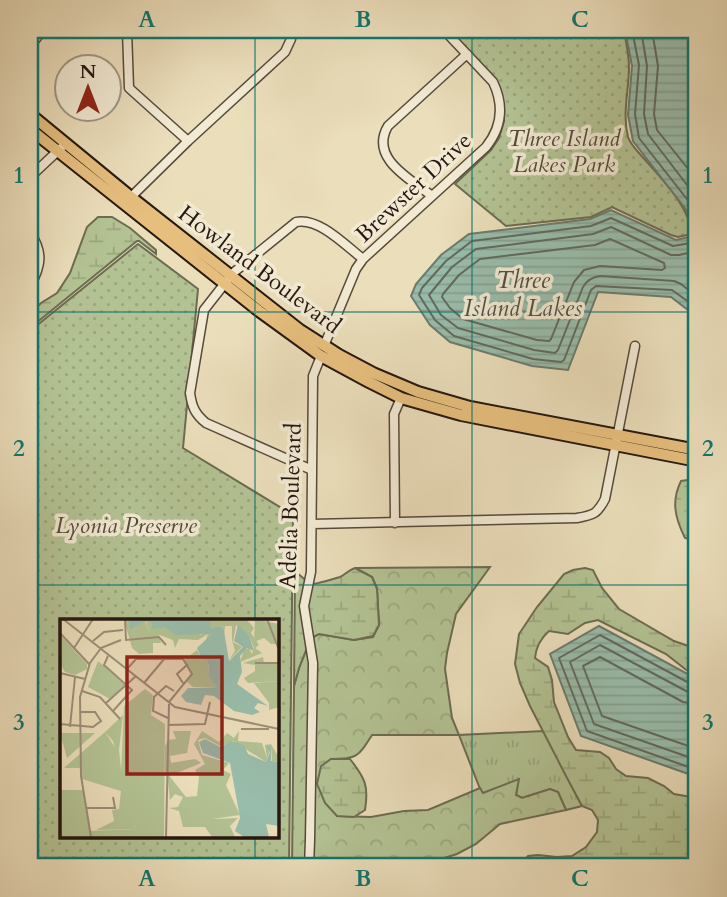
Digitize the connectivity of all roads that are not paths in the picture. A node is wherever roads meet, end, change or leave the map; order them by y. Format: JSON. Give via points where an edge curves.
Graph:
{"nodes":[{"id":1,"x":43,"y":30,"type":"edge"},
{"id":2,"x":127,"y":30,"type":"edge"},
{"id":3,"x":291,"y":30,"type":"edge"},
{"id":4,"x":444,"y":30,"type":"edge"},
{"id":5,"x":30,"y":46,"type":"edge"},
{"id":6,"x":467,"y":54,"type":"junction"},
{"id":7,"x":30,"y":114,"type":"edge"},
{"id":8,"x":30,"y":129,"type":"edge"},
{"id":9,"x":188,"y":141,"type":"junction"},
{"id":10,"x":62,"y":147,"type":"junction"},
{"id":11,"x":30,"y":177,"type":"edge"},
{"id":12,"x":432,"y":196,"type":"junction"},
{"id":13,"x":131,"y":197,"type":"junction"},
{"id":14,"x":30,"y":232,"type":"edge"},
{"id":15,"x":363,"y":260,"type":"junction"},
{"id":16,"x":227,"y":280,"type":"junction"},
{"id":17,"x":30,"y":286,"type":"edge"},
{"id":18,"x":635,"y":346,"type":"dead end"},
{"id":19,"x":323,"y":351,"type":"junction"},
{"id":20,"x":401,"y":398,"type":"junction"},
{"id":21,"x":617,"y":440,"type":"junction"},
{"id":22,"x":697,"y":450,"type":"edge"},
{"id":23,"x":697,"y":461,"type":"edge"},
{"id":24,"x":312,"y":470,"type":"junction"},
{"id":25,"x":395,"y":523,"type":"junction"},
{"id":26,"x":312,"y":524,"type":"junction"},
{"id":27,"x":309,"y":867,"type":"edge"}],
"edges":[{"from":1,"to":5,"type":"street"},
{"from":2,"to":9,"type":"street","via":[[129,89]]},
{"from":3,"to":9,"type":"street","via":[[285,52]]},
{"from":4,"to":6,"type":"street","name":"Brewster Drive"},
{"from":6,"to":12,"type":"street","name":"Brewster Drive","via":[[498,92],[498,128],[486,147]]},
{"from":6,"to":12,"type":"street","via":[[384,132],[385,156]]},
{"from":7,"to":10,"type":"main road","name":"Howland Boulevard"},
{"from":8,"to":10,"type":"main road","name":"Howland Boulevard"},
{"from":9,"to":13,"type":"street"},
{"from":10,"to":11,"type":"street"},
{"from":10,"to":13,"type":"main road","name":"Howland Boulevard"},
{"from":10,"to":16,"type":"main road","name":"Howland Boulevard"},
{"from":12,"to":15,"type":"street","name":"Brewster Drive"},
{"from":13,"to":16,"type":"main road","name":"Howland Boulevard","via":[[181,235]]},
{"from":14,"to":17,"type":"street","via":[[39,264]]},
{"from":15,"to":16,"type":"street","via":[[304,220]]},
{"from":15,"to":19,"type":"street","name":"Brewster Drive"},
{"from":16,"to":19,"type":"main road","name":"Howland Boulevard"},
{"from":16,"to":24,"type":"street","via":[[204,310],[190,393],[192,407],[206,423]]},
{"from":18,"to":21,"type":"street"},
{"from":19,"to":20,"type":"main road","name":"Howland Boulevard","via":[[350,373]]},
{"from":19,"to":21,"type":"main road","name":"Howland Boulevard","via":[[457,404]]},
{"from":19,"to":24,"type":"street","name":"Adelia Boulevard","via":[[313,376]]},
{"from":20,"to":21,"type":"main road","name":"Howland Boulevard","via":[[461,415]]},
{"from":20,"to":25,"type":"street","via":[[394,414]]},
{"from":21,"to":22,"type":"main road","name":"Howland Boulevard"},
{"from":21,"to":23,"type":"main road","name":"Howland Boulevard"},
{"from":21,"to":25,"type":"street","via":[[606,499],[590,516]]},
{"from":24,"to":26,"type":"street","name":"Adelia Boulevard"},
{"from":25,"to":26,"type":"street"},
{"from":26,"to":27,"type":"street","name":"Adelia Boulevard","via":[[311,572],[304,606],[313,663]]}]}
